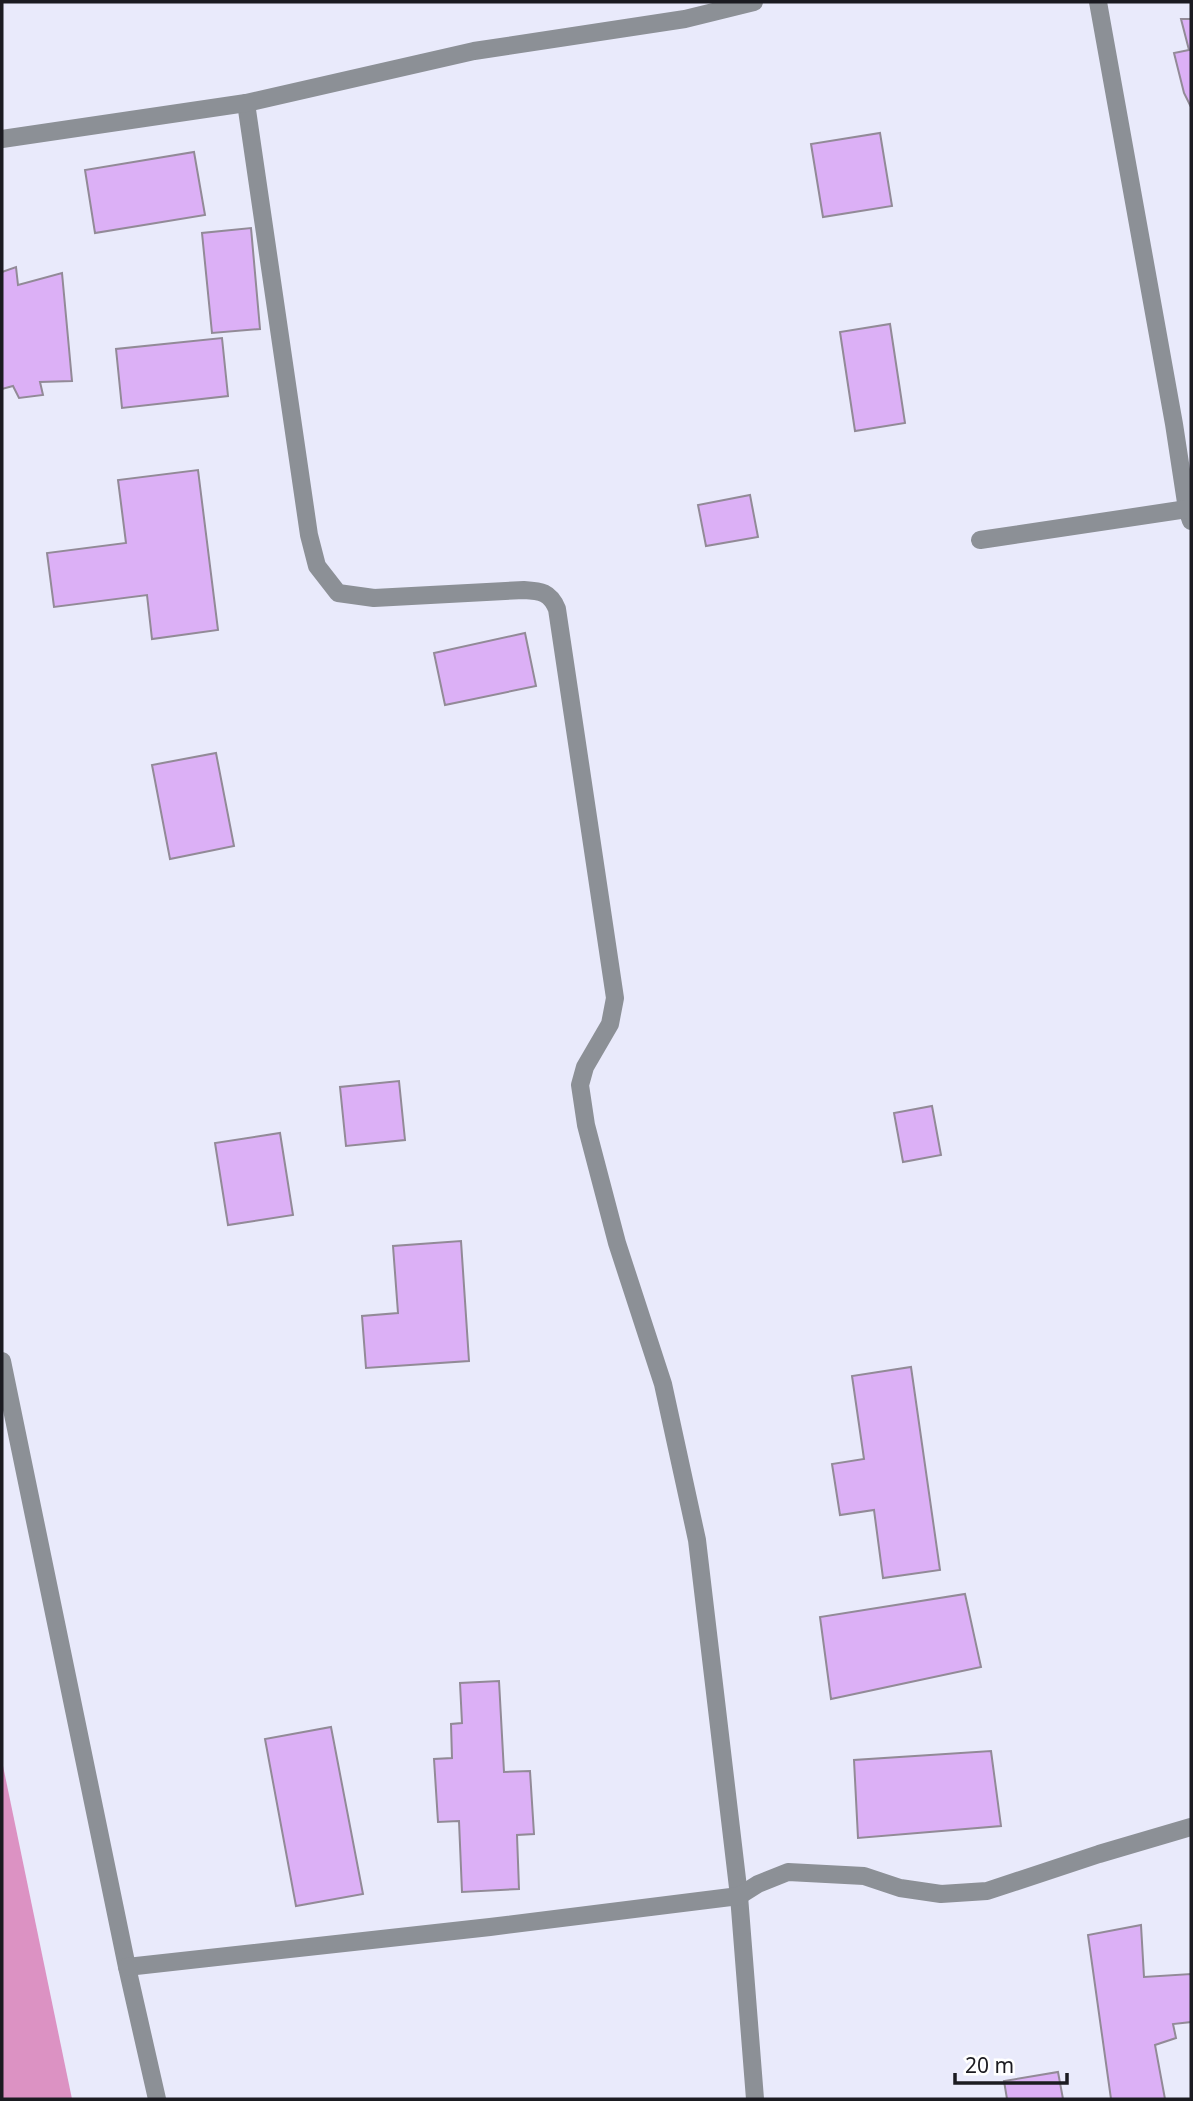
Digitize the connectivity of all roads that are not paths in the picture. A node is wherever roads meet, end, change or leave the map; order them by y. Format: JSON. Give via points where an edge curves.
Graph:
{"nodes":[{"id":1,"x":754,"y":2,"type":"edge"},
{"id":2,"x":1098,"y":2,"type":"edge"},
{"id":3,"x":246,"y":103,"type":"junction"},
{"id":4,"x":2,"y":139,"type":"edge"},
{"id":5,"x":1189,"y":515,"type":"edge"},
{"id":6,"x":980,"y":540,"type":"dead end"},
{"id":7,"x":2,"y":1361,"type":"edge"},
{"id":8,"x":1191,"y":1827,"type":"edge"},
{"id":9,"x":739,"y":1896,"type":"junction"},
{"id":10,"x":127,"y":1967,"type":"junction"},
{"id":11,"x":157,"y":2099,"type":"edge"},
{"id":12,"x":755,"y":2099,"type":"edge"}],
"edges":[{"from":1,"to":3,"type":"street","via":[[685,19],[474,51]]},
{"from":2,"to":5,"type":"street"},
{"from":3,"to":4,"type":"street"},
{"from":3,"to":9,"type":"street","via":[[317,566],[338,593],[374,598],[540,591],[553,598],[557,609],[615,998],[610,1024],[580,1085],[617,1244],[663,1384],[697,1540]]},
{"from":5,"to":6,"type":"street"},
{"from":7,"to":10,"type":"street"},
{"from":8,"to":9,"type":"street","via":[[987,1891],[941,1894],[864,1876],[788,1872]]},
{"from":9,"to":10,"type":"street"},
{"from":9,"to":12,"type":"street"},
{"from":10,"to":11,"type":"street"}]}
